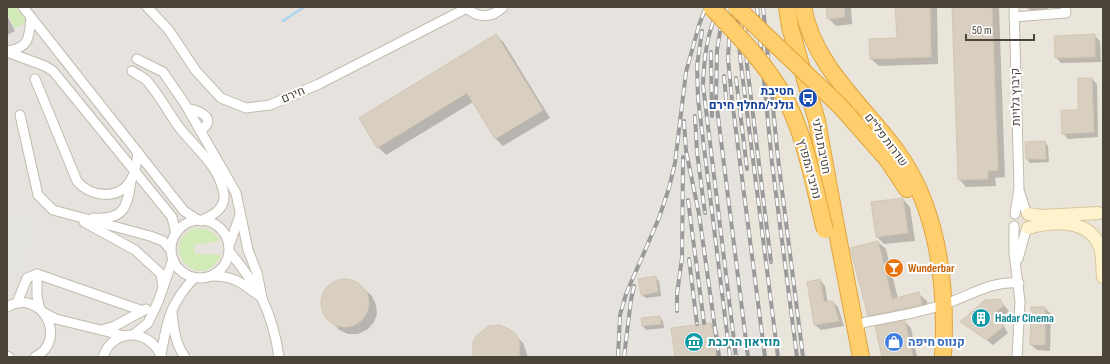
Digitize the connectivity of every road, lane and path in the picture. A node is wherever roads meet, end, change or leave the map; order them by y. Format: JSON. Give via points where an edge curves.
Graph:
{"nodes":[{"id":1,"x":23,"y":7,"type":"edge"},
{"id":2,"x":147,"y":7,"type":"edge"},
{"id":3,"x":503,"y":7,"type":"edge"},
{"id":4,"x":711,"y":7,"type":"edge"},
{"id":5,"x":736,"y":7,"type":"edge"},
{"id":6,"x":786,"y":7,"type":"edge"},
{"id":7,"x":802,"y":7,"type":"edge"},
{"id":8,"x":1014,"y":7,"type":"edge"},
{"id":9,"x":467,"y":8,"type":"edge"},
{"id":10,"x":1066,"y":10,"type":"edge"},
{"id":11,"x":31,"y":17,"type":"junction"},
{"id":12,"x":1014,"y":17,"type":"junction"},
{"id":13,"x":7,"y":52,"type":"edge"},
{"id":14,"x":137,"y":59,"type":"dead end"},
{"id":15,"x":132,"y":71,"type":"dead end"},
{"id":16,"x":36,"y":80,"type":"dead end"},
{"id":17,"x":20,"y":115,"type":"dead end"},
{"id":18,"x":138,"y":152,"type":"junction"},
{"id":19,"x":135,"y":171,"type":"junction"},
{"id":20,"x":130,"y":181,"type":"junction"},
{"id":21,"x":1019,"y":188,"type":"junction"},
{"id":22,"x":1027,"y":213,"type":"junction"},
{"id":23,"x":1098,"y":213,"type":"dead end"},
{"id":24,"x":241,"y":214,"type":"junction"},
{"id":25,"x":1015,"y":214,"type":"junction"},
{"id":26,"x":74,"y":216,"type":"junction"},
{"id":27,"x":199,"y":220,"type":"junction"},
{"id":28,"x":1014,"y":226,"type":"junction"},
{"id":29,"x":1027,"y":229,"type":"junction"},
{"id":30,"x":176,"y":234,"type":"junction"},
{"id":31,"x":229,"y":248,"type":"junction"},
{"id":32,"x":172,"y":255,"type":"junction"},
{"id":33,"x":1016,"y":269,"type":"junction"},
{"id":34,"x":37,"y":274,"type":"junction"},
{"id":35,"x":940,"y":275,"type":"junction"},
{"id":36,"x":211,"y":276,"type":"junction"},
{"id":37,"x":194,"y":278,"type":"junction"},
{"id":38,"x":1103,"y":278,"type":"edge"},
{"id":39,"x":1018,"y":283,"type":"junction"},
{"id":40,"x":163,"y":287,"type":"junction"},
{"id":41,"x":262,"y":298,"type":"junction"},
{"id":42,"x":158,"y":302,"type":"junction"},
{"id":43,"x":11,"y":303,"type":"edge"},
{"id":44,"x":944,"y":305,"type":"junction"},
{"id":45,"x":42,"y":311,"type":"junction"},
{"id":46,"x":143,"y":311,"type":"junction"},
{"id":47,"x":171,"y":311,"type":"junction"},
{"id":48,"x":856,"y":329,"type":"junction"},
{"id":49,"x":100,"y":331,"type":"junction"},
{"id":50,"x":129,"y":335,"type":"junction"},
{"id":51,"x":161,"y":356,"type":"edge"},
{"id":52,"x":35,"y":357,"type":"edge"},
{"id":53,"x":104,"y":357,"type":"edge"},
{"id":54,"x":185,"y":357,"type":"edge"},
{"id":55,"x":280,"y":357,"type":"edge"},
{"id":56,"x":851,"y":357,"type":"edge"},
{"id":57,"x":862,"y":357,"type":"edge"},
{"id":58,"x":943,"y":357,"type":"edge"},
{"id":59,"x":1018,"y":357,"type":"edge"}],
"edges":[{"from":1,"to":11,"type":"street"},
{"from":2,"to":9,"type":"street","name":"חירם","via":[[168,29],[196,71],[221,98],[246,108],[270,105],[319,84]]},
{"from":3,"to":9,"type":"street","via":[[498,12],[485,16],[478,16]]},
{"from":4,"to":56,"type":"highway","name":"נתיבי המפרץ","bridge":true,"via":[[754,53],[788,103],[802,138],[844,316]]},
{"from":5,"to":35,"type":"highway","bridge":true,"via":[[840,106],[887,159],[910,194]]},
{"from":6,"to":48,"type":"highway","name":"חטיבת גולני","via":[[817,121]]},
{"from":7,"to":35,"type":"highway","name":"שדרות פלי\"ם","via":[[812,40],[830,70],[897,152],[908,170],[924,206],[940,262]]},
{"from":8,"to":12,"type":"street","name":"קיבוץ גלויות"},
{"from":10,"to":12,"type":"street"},
{"from":11,"to":13,"type":"street","via":[[29,36],[25,45],[18,50]]},
{"from":11,"to":18,"type":"street"},
{"from":12,"to":21,"type":"street","name":"קיבוץ גלויות"},
{"from":13,"to":19,"type":"street","via":[[53,71]]},
{"from":14,"to":24,"type":"street","via":[[163,72],[201,130],[236,193]]},
{"from":15,"to":27,"type":"street","via":[[146,79],[218,176],[224,196],[222,206],[216,213]]},
{"from":16,"to":20,"type":"street","via":[[77,181],[82,187],[96,194],[109,195],[119,191]]},
{"from":17,"to":26,"type":"street","via":[[38,195],[53,210]]},
{"from":18,"to":19,"type":"street"},
{"from":18,"to":27,"type":"street","via":[[184,211]]},
{"from":19,"to":20,"type":"street"},
{"from":19,"to":30,"type":"street","via":[[172,217]]},
{"from":20,"to":26,"type":"street","via":[[128,202],[122,211],[113,217]]},
{"from":21,"to":22,"type":"street","name":"קיבוץ גלויות"},
{"from":21,"to":25,"type":"street","name":"קיבוץ גלויות"},
{"from":22,"to":23,"type":"street","via":[[1041,216]]},
{"from":22,"to":25,"type":"street"},
{"from":22,"to":29,"type":"street","via":[[1032,221]]},
{"from":24,"to":31,"type":"street"},
{"from":24,"to":41,"type":"street"},
{"from":25,"to":28,"type":"street","via":[[1012,220]]},
{"from":26,"to":32,"type":"street","via":[[163,241]]},
{"from":26,"to":40,"type":"street","via":[[135,250],[161,274]]},
{"from":27,"to":30,"type":"street","via":[[188,223]]},
{"from":27,"to":31,"type":"street","via":[[216,225],[222,231]]},
{"from":28,"to":29,"type":"street","via":[[1018,230]]},
{"from":28,"to":33,"type":"street","via":[[1013,248]]},
{"from":29,"to":33,"type":"street","via":[[1020,245]]},
{"from":29,"to":38,"type":"street","via":[[1066,224],[1089,232],[1100,248]]},
{"from":30,"to":32,"type":"street"},
{"from":31,"to":36,"type":"street","via":[[224,266]]},
{"from":31,"to":41,"type":"street"},
{"from":32,"to":37,"type":"street","via":[[182,272]]},
{"from":32,"to":40,"type":"street"},
{"from":33,"to":39,"type":"street"},
{"from":34,"to":43,"type":"street","via":[[27,278]]},
{"from":34,"to":45,"type":"street","via":[[37,297]]},
{"from":34,"to":46,"type":"street"},
{"from":35,"to":44,"type":"highway","name":"שדרות פלי\"ם"},
{"from":36,"to":37,"type":"street"},
{"from":36,"to":41,"type":"street","via":[[226,276],[239,280]]},
{"from":37,"to":47,"type":"street","via":[[179,294]]},
{"from":39,"to":44,"type":"street","via":[[996,284]]},
{"from":39,"to":59,"type":"street"},
{"from":40,"to":42,"type":"street"},
{"from":41,"to":55,"type":"street","via":[[268,310]]},
{"from":42,"to":46,"type":"street"},
{"from":42,"to":50,"type":"street","via":[[148,323]]},
{"from":43,"to":45,"type":"street","via":[[32,304]]},
{"from":44,"to":48,"type":"street","via":[[866,322]]},
{"from":44,"to":58,"type":"highway","name":"שדרות פלי\"ם"},
{"from":45,"to":49,"type":"street","via":[[56,320]]},
{"from":45,"to":52,"type":"street","via":[[50,326],[51,336],[46,347]]},
{"from":46,"to":49,"type":"street"},
{"from":47,"to":51,"type":"street"},
{"from":47,"to":54,"type":"street","via":[[174,334]]},
{"from":48,"to":57,"type":"highway","name":"חטיבת גולני"},
{"from":49,"to":50,"type":"street"},
{"from":50,"to":51,"type":"street","via":[[151,341]]},
{"from":50,"to":53,"type":"street","via":[[110,344]]}]}
